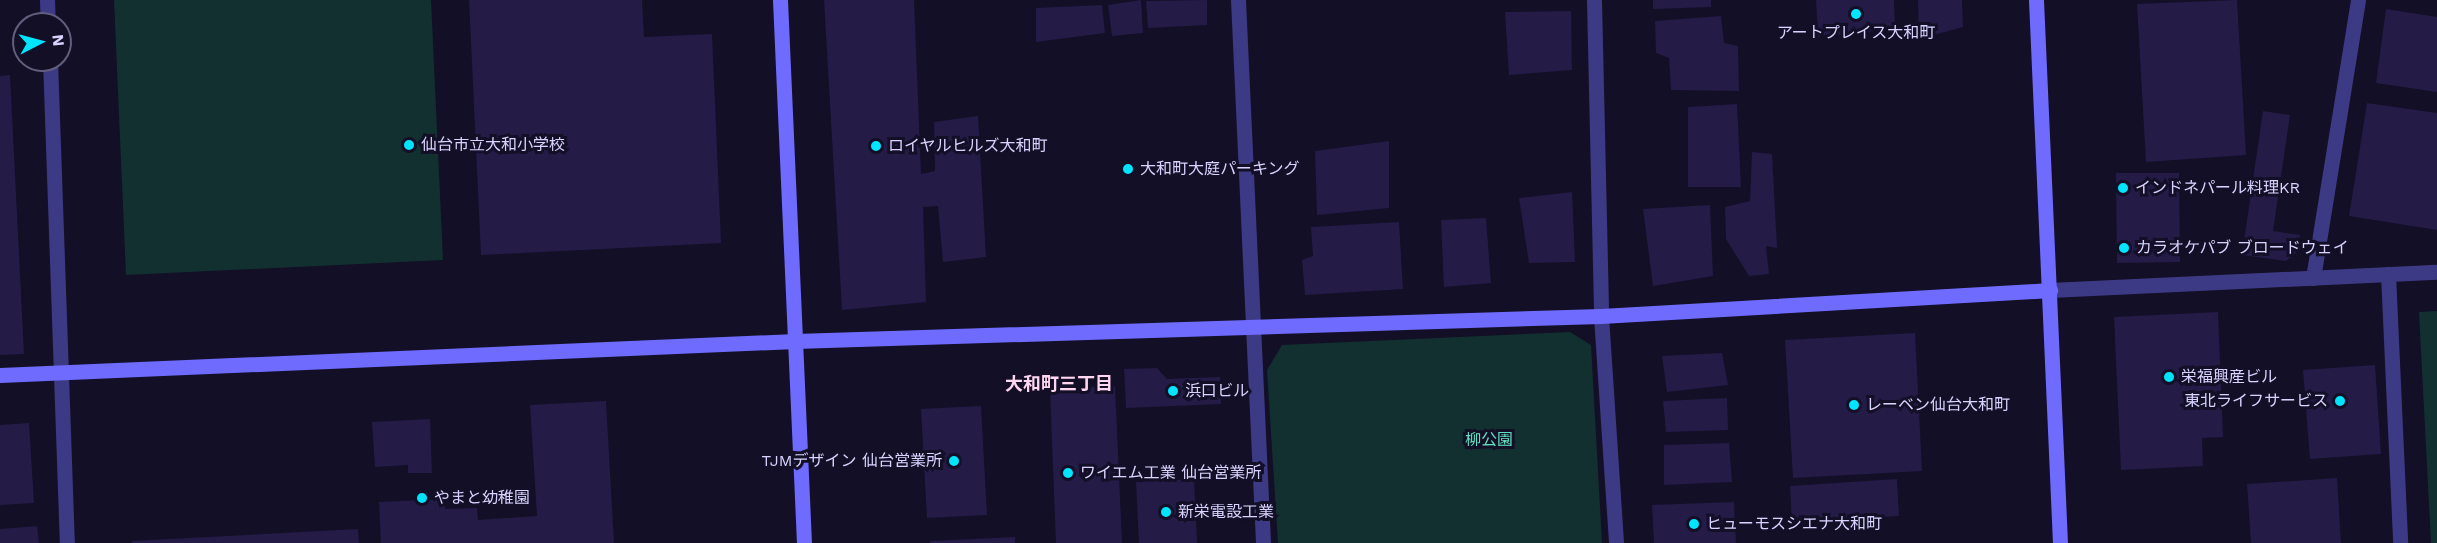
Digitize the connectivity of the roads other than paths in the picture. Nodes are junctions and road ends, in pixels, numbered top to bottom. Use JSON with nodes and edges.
{"nodes":[{"id":1,"x":780,"y":0,"type":"edge"},
{"id":2,"x":1238,"y":0,"type":"edge"},
{"id":3,"x":1594,"y":0,"type":"edge"},
{"id":4,"x":2036,"y":0,"type":"edge"},
{"id":5,"x":2358,"y":0,"type":"edge"},
{"id":6,"x":51,"y":72,"type":"edge"},
{"id":7,"x":2437,"y":272,"type":"edge"},
{"id":8,"x":2388,"y":274,"type":"junction"},
{"id":9,"x":2313,"y":278,"type":"junction"},
{"id":10,"x":2050,"y":291,"type":"junction"},
{"id":11,"x":1601,"y":316,"type":"junction"},
{"id":12,"x":1252,"y":328,"type":"junction"},
{"id":13,"x":795,"y":341,"type":"junction"},
{"id":14,"x":64,"y":372,"type":"junction"},
{"id":15,"x":0,"y":375,"type":"edge"},
{"id":16,"x":67,"y":543,"type":"edge"},
{"id":17,"x":804,"y":543,"type":"edge"},
{"id":18,"x":1263,"y":543,"type":"edge"},
{"id":19,"x":1616,"y":543,"type":"edge"},
{"id":20,"x":2060,"y":543,"type":"edge"},
{"id":21,"x":2400,"y":543,"type":"edge"}],
"edges":[{"from":1,"to":13,"type":"street"},
{"from":2,"to":12,"type":"street"},
{"from":3,"to":11,"type":"street"},
{"from":4,"to":10,"type":"street"},
{"from":5,"to":9,"type":"street"},
{"from":6,"to":14,"type":"street"},
{"from":7,"to":8,"type":"street"},
{"from":8,"to":9,"type":"street"},
{"from":8,"to":21,"type":"street"},
{"from":9,"to":10,"type":"street"},
{"from":10,"to":11,"type":"street"},
{"from":10,"to":20,"type":"street"},
{"from":11,"to":12,"type":"street"},
{"from":11,"to":19,"type":"street"},
{"from":12,"to":13,"type":"street"},
{"from":12,"to":18,"type":"street"},
{"from":13,"to":14,"type":"street"},
{"from":13,"to":17,"type":"street"},
{"from":14,"to":15,"type":"street"},
{"from":14,"to":16,"type":"street"}]}
